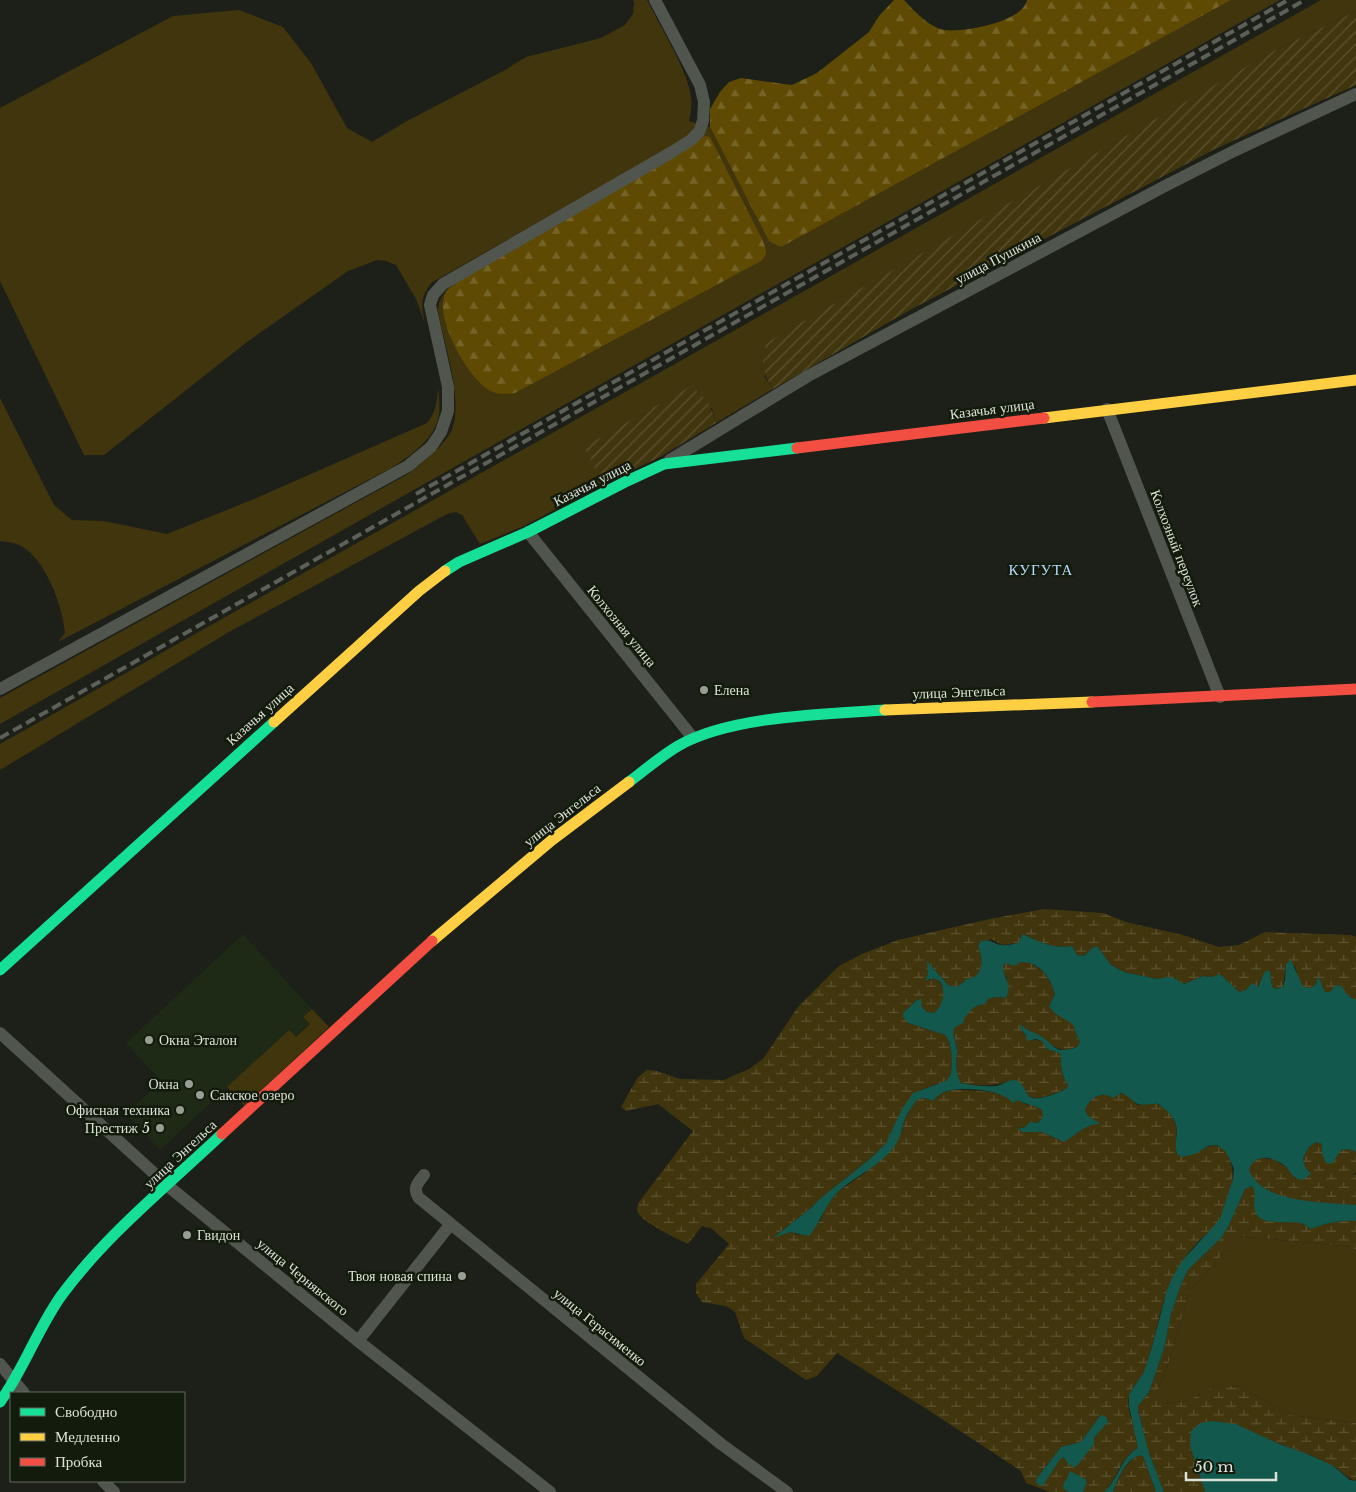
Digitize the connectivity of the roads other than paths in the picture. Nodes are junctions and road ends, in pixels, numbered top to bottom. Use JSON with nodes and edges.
{"nodes":[{"id":1,"x":655,"y":0,"type":"edge"},
{"id":2,"x":1356,"y":94,"type":"edge"},
{"id":3,"x":1356,"y":380,"type":"edge"},
{"id":4,"x":1108,"y":409,"type":"junction"},
{"id":5,"x":664,"y":464,"type":"junction"},
{"id":6,"x":528,"y":532,"type":"junction"},
{"id":7,"x":1356,"y":688,"type":"edge"},
{"id":8,"x":0,"y":689,"type":"edge"},
{"id":9,"x":1220,"y":697,"type":"junction"},
{"id":10,"x":693,"y":738,"type":"junction"},
{"id":11,"x":0,"y":970,"type":"edge"},
{"id":12,"x":0,"y":1034,"type":"edge"},
{"id":13,"x":424,"y":1175,"type":"dead end"},
{"id":14,"x":168,"y":1186,"type":"junction"},
{"id":15,"x":450,"y":1225,"type":"junction"},
{"id":16,"x":358,"y":1341,"type":"junction"},
{"id":17,"x":0,"y":1364,"type":"edge"},
{"id":18,"x":13,"y":1381,"type":"junction"},
{"id":19,"x":23,"y":1392,"type":"edge"},
{"id":20,"x":0,"y":1402,"type":"edge"},
{"id":21,"x":104,"y":1482,"type":"edge"},
{"id":22,"x":114,"y":1492,"type":"edge"},
{"id":23,"x":550,"y":1492,"type":"edge"},
{"id":24,"x":787,"y":1492,"type":"edge"}],
"edges":[{"from":1,"to":8,"type":"street"},
{"from":2,"to":5,"type":"street","name":"улица Пушкина"},
{"from":3,"to":4,"type":"street","name":"Казачья улица"},
{"from":4,"to":5,"type":"street","name":"Казачья улица"},
{"from":4,"to":9,"type":"street","name":"Колхозный переулок"},
{"from":5,"to":6,"type":"street","name":"Казачья улица"},
{"from":6,"to":10,"type":"street","name":"Колхозная улица"},
{"from":6,"to":11,"type":"street","name":"Казачья улица"},
{"from":7,"to":9,"type":"street","name":"улица Энгельса"},
{"from":9,"to":10,"type":"street","name":"улица Энгельса"},
{"from":10,"to":14,"type":"street","name":"улица Энгельса"},
{"from":12,"to":14,"type":"street","name":"улица Чернявского"},
{"from":13,"to":15,"type":"street","name":"улица Герасименко"},
{"from":14,"to":16,"type":"street","name":"улица Чернявского"},
{"from":14,"to":18,"type":"street","name":"улица Энгельса"},
{"from":15,"to":16,"type":"street"},
{"from":15,"to":24,"type":"street","name":"улица Герасименко"},
{"from":16,"to":23,"type":"street","name":"улица Чернявского"},
{"from":17,"to":18,"type":"street"},
{"from":18,"to":19,"type":"street"},
{"from":18,"to":20,"type":"street","name":"улица Энгельса"},
{"from":21,"to":22,"type":"street"}]}
